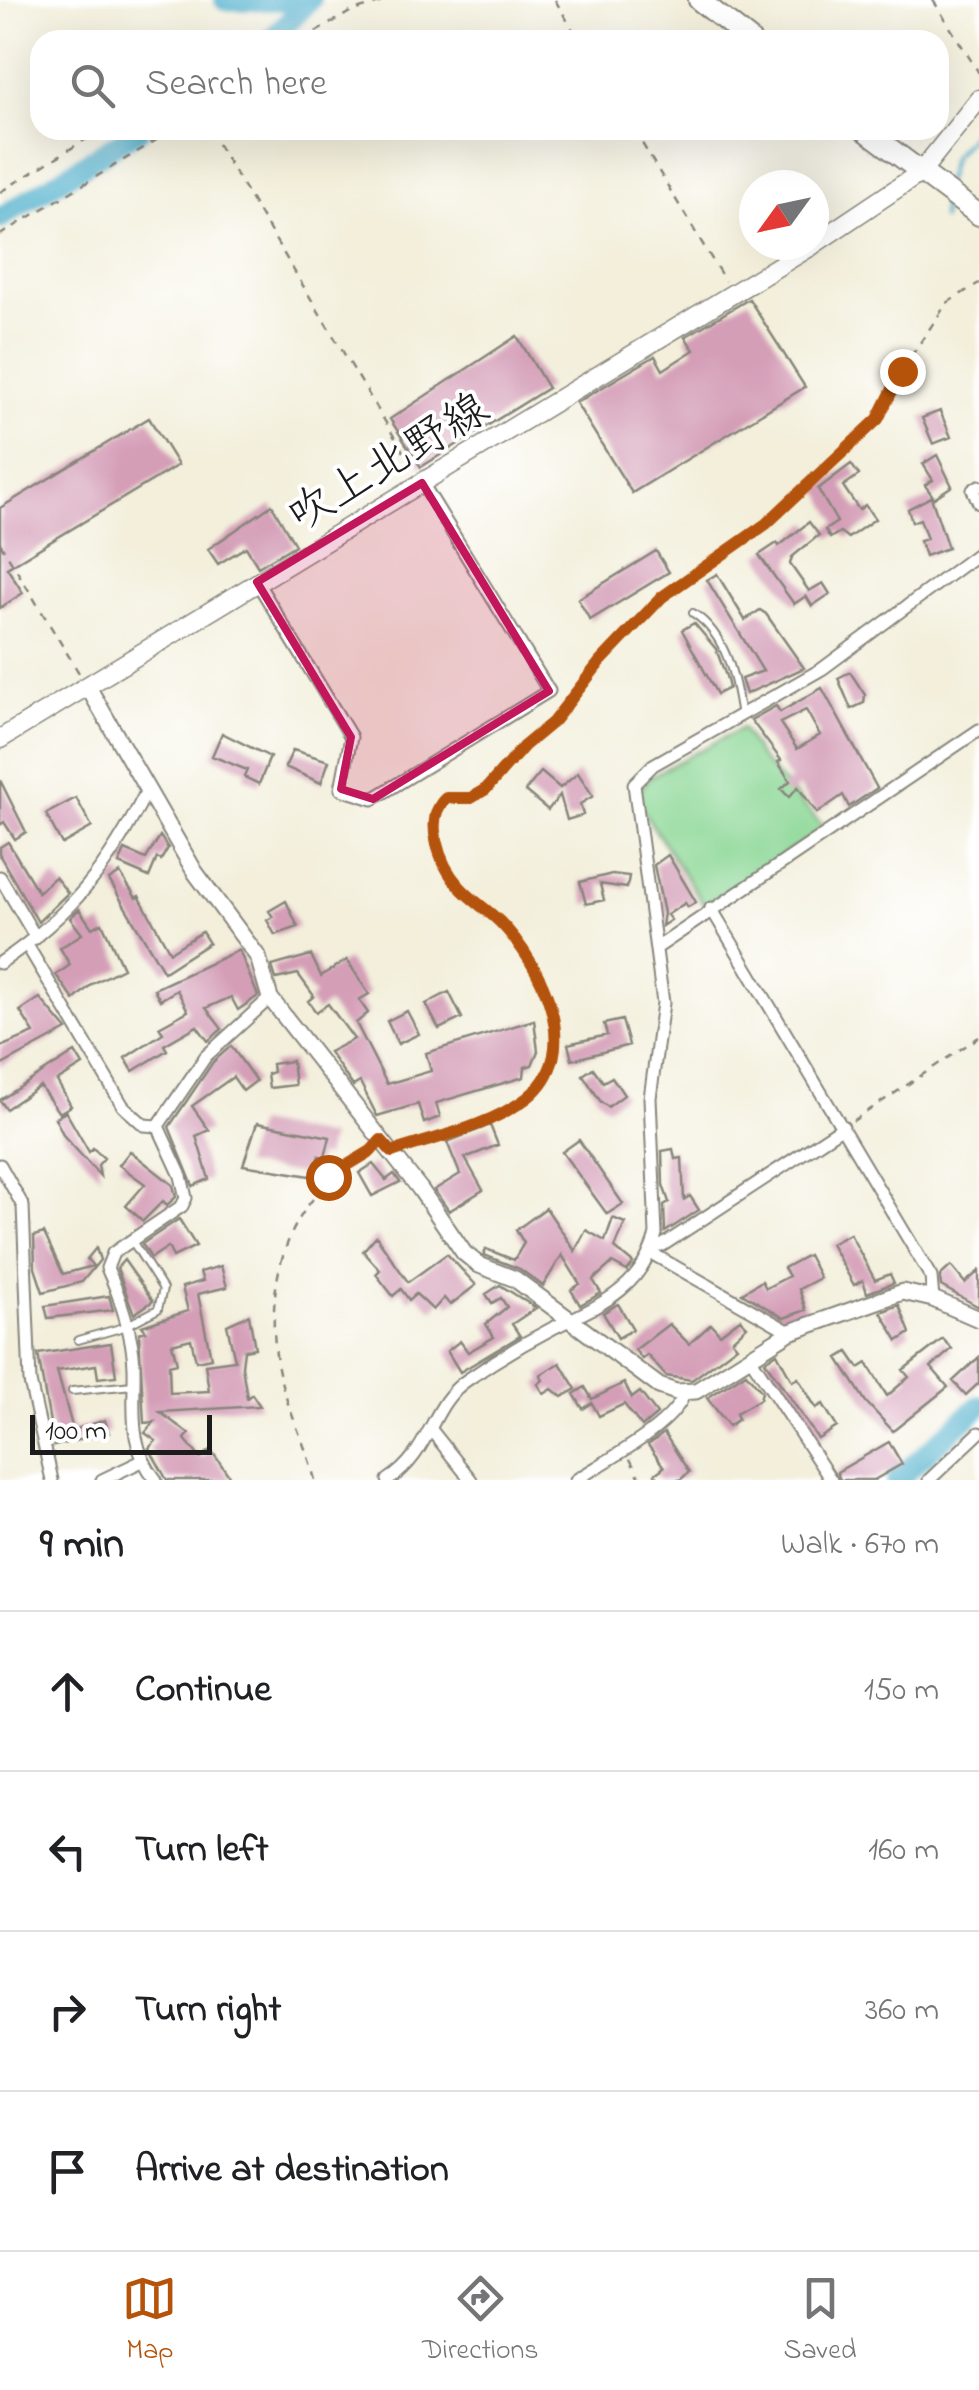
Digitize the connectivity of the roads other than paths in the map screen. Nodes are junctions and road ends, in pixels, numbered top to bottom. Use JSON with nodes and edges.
{"nodes":[{"id":1,"x":698,"y":0,"type":"edge"},
{"id":2,"x":737,"y":30,"type":"edge"},
{"id":3,"x":977,"y":103,"type":"edge"},
{"id":4,"x":878,"y":140,"type":"edge"},
{"id":5,"x":928,"y":179,"type":"junction"},
{"id":6,"x":972,"y":210,"type":"edge"},
{"id":7,"x":829,"y":236,"type":"edge"},
{"id":8,"x":790,"y":260,"type":"edge"},
{"id":9,"x":422,"y":482,"type":"junction"},
{"id":10,"x":979,"y":486,"type":"edge"},
{"id":11,"x":979,"y":503,"type":"edge"},
{"id":12,"x":979,"y":553,"type":"edge"},
{"id":13,"x":258,"y":582,"type":"junction"},
{"id":14,"x":692,"y":613,"type":"dead end"},
{"id":15,"x":88,"y":687,"type":"junction"},
{"id":16,"x":741,"y":719,"type":"junction"},
{"id":17,"x":979,"y":730,"type":"edge"},
{"id":18,"x":0,"y":739,"type":"edge"},
{"id":19,"x":147,"y":790,"type":"junction"},
{"id":20,"x":0,"y":877,"type":"edge"},
{"id":21,"x":711,"y":908,"type":"junction"},
{"id":22,"x":31,"y":942,"type":"junction"},
{"id":23,"x":658,"y":947,"type":"junction"},
{"id":24,"x":0,"y":963,"type":"edge"},
{"id":25,"x":270,"y":998,"type":"junction"},
{"id":26,"x":158,"y":1126,"type":"junction"},
{"id":27,"x":843,"y":1127,"type":"junction"},
{"id":28,"x":0,"y":1166,"type":"edge"},
{"id":29,"x":132,"y":1240,"type":"junction"},
{"id":30,"x":652,"y":1250,"type":"junction"},
{"id":31,"x":934,"y":1299,"type":"junction"},
{"id":32,"x":979,"y":1319,"type":"edge"},
{"id":33,"x":570,"y":1320,"type":"junction"},
{"id":34,"x":124,"y":1327,"type":"junction"},
{"id":35,"x":790,"y":1332,"type":"junction"},
{"id":36,"x":78,"y":1340,"type":"dead end"},
{"id":37,"x":750,"y":1357,"type":"junction"},
{"id":38,"x":133,"y":1385,"type":"junction"},
{"id":39,"x":72,"y":1391,"type":"dead end"},
{"id":40,"x":685,"y":1392,"type":"junction"},
{"id":41,"x":432,"y":1431,"type":"junction"},
{"id":42,"x":977,"y":1442,"type":"edge"},
{"id":43,"x":142,"y":1461,"type":"junction"},
{"id":44,"x":52,"y":1480,"type":"edge"},
{"id":45,"x":102,"y":1480,"type":"edge"},
{"id":46,"x":156,"y":1480,"type":"edge"},
{"id":47,"x":388,"y":1480,"type":"edge"},
{"id":48,"x":471,"y":1480,"type":"edge"},
{"id":49,"x":576,"y":1480,"type":"edge"},
{"id":50,"x":831,"y":1480,"type":"edge"},
{"id":51,"x":928,"y":1480,"type":"edge"}],
"edges":[{"from":1,"to":2,"type":"highway"},
{"from":3,"to":5,"type":"main road","name":"吹上北野線"},
{"from":4,"to":5,"type":"highway"},
{"from":5,"to":6,"type":"highway"},
{"from":5,"to":7,"type":"main road","name":"吹上北野線"},
{"from":8,"to":9,"type":"main road","name":"吹上北野線"},
{"from":9,"to":13,"type":"main road","name":"吹上北野線"},
{"from":9,"to":13,"type":"street"},
{"from":10,"to":11,"type":"street"},
{"from":12,"to":16,"type":"street"},
{"from":13,"to":15,"type":"main road","name":"吹上北野線"},
{"from":14,"to":16,"type":"lane"},
{"from":15,"to":18,"type":"main road","name":"吹上北野線"},
{"from":15,"to":19,"type":"street"},
{"from":16,"to":23,"type":"street"},
{"from":17,"to":21,"type":"street"},
{"from":19,"to":22,"type":"street"},
{"from":19,"to":25,"type":"street"},
{"from":20,"to":22,"type":"street"},
{"from":21,"to":23,"type":"street"},
{"from":21,"to":27,"type":"street"},
{"from":22,"to":24,"type":"street"},
{"from":22,"to":26,"type":"street"},
{"from":23,"to":30,"type":"street"},
{"from":25,"to":26,"type":"street"},
{"from":25,"to":33,"type":"street"},
{"from":26,"to":29,"type":"street"},
{"from":27,"to":30,"type":"street"},
{"from":27,"to":31,"type":"street"},
{"from":28,"to":44,"type":"street"},
{"from":29,"to":34,"type":"street"},
{"from":29,"to":34,"type":"lane"},
{"from":30,"to":33,"type":"street"},
{"from":30,"to":35,"type":"street"},
{"from":31,"to":32,"type":"street"},
{"from":31,"to":35,"type":"street"},
{"from":33,"to":40,"type":"street"},
{"from":33,"to":41,"type":"street"},
{"from":34,"to":36,"type":"lane"},
{"from":34,"to":38,"type":"street"},
{"from":35,"to":37,"type":"street"},
{"from":37,"to":40,"type":"street"},
{"from":37,"to":50,"type":"street"},
{"from":38,"to":39,"type":"lane"},
{"from":38,"to":43,"type":"street"},
{"from":40,"to":49,"type":"street"},
{"from":41,"to":47,"type":"street"},
{"from":41,"to":48,"type":"street"},
{"from":42,"to":51,"type":"street"},
{"from":43,"to":45,"type":"street"},
{"from":43,"to":46,"type":"street"}]}
